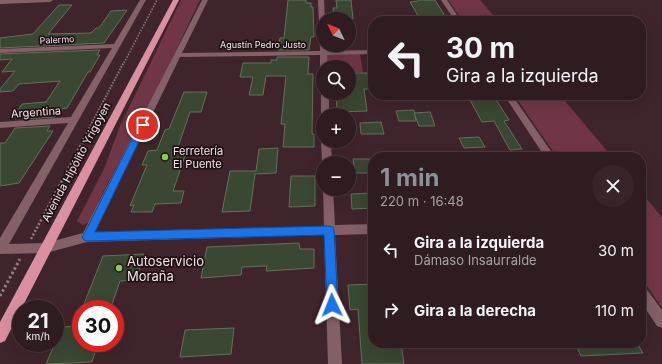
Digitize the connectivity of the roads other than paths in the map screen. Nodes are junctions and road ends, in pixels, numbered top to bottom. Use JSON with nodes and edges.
{"nodes":[{"id":1,"x":50,"y":0,"type":"edge"},
{"id":2,"x":143,"y":0,"type":"edge"},
{"id":3,"x":176,"y":0,"type":"edge"},
{"id":4,"x":205,"y":0,"type":"edge"},
{"id":5,"x":321,"y":0,"type":"edge"},
{"id":6,"x":444,"y":0,"type":"edge"},
{"id":7,"x":0,"y":2,"type":"edge"},
{"id":8,"x":322,"y":12,"type":"edge"},
{"id":9,"x":455,"y":16,"type":"edge"},
{"id":10,"x":116,"y":46,"type":"junction"},
{"id":11,"x":0,"y":51,"type":"edge"},
{"id":12,"x":368,"y":52,"type":"edge"},
{"id":13,"x":323,"y":54,"type":"junction"},
{"id":14,"x":178,"y":55,"type":"junction"},
{"id":15,"x":323,"y":60,"type":"edge"},
{"id":16,"x":511,"y":100,"type":"edge"},
{"id":17,"x":74,"y":120,"type":"junction"},
{"id":18,"x":0,"y":125,"type":"edge"},
{"id":19,"x":547,"y":152,"type":"edge"},
{"id":20,"x":328,"y":196,"type":"edge"},
{"id":21,"x":368,"y":229,"type":"edge"},
{"id":22,"x":329,"y":230,"type":"junction"},
{"id":23,"x":88,"y":237,"type":"junction"},
{"id":24,"x":46,"y":248,"type":"junction"},
{"id":25,"x":0,"y":249,"type":"edge"},
{"id":26,"x":646,"y":298,"type":"edge"},
{"id":27,"x":662,"y":321,"type":"edge"},
{"id":28,"x":0,"y":336,"type":"edge"},
{"id":29,"x":335,"y":364,"type":"edge"}],
"edges":[{"from":1,"to":7,"type":"street"},
{"from":2,"to":10,"type":"street","name":"Avenida Hipólito Yrigoyen"},
{"from":3,"to":24,"type":"main road","name":"Avenida Hipólito Yrigoyen"},
{"from":4,"to":14,"type":"street"},
{"from":5,"to":8,"type":"street"},
{"from":6,"to":9,"type":"street"},
{"from":10,"to":11,"type":"street","name":"Palermo"},
{"from":10,"to":17,"type":"street","name":"Avenida Hipólito Yrigoyen"},
{"from":12,"to":13,"type":"street","name":"Agustín Pedro Justo"},
{"from":13,"to":14,"type":"street","name":"Agustín Pedro Justo"},
{"from":13,"to":15,"type":"street"},
{"from":14,"to":23,"type":"street"},
{"from":16,"to":19,"type":"street"},
{"from":17,"to":18,"type":"street","name":"Argentina"},
{"from":17,"to":25,"type":"street","name":"Avenida Hipólito Yrigoyen"},
{"from":20,"to":22,"type":"street"},
{"from":21,"to":22,"type":"street"},
{"from":22,"to":23,"type":"street"},
{"from":22,"to":29,"type":"street"},
{"from":23,"to":24,"type":"street"},
{"from":24,"to":25,"type":"street"},
{"from":24,"to":28,"type":"main road","name":"Avenida Hipólito Yrigoyen"},
{"from":26,"to":27,"type":"street"}]}
